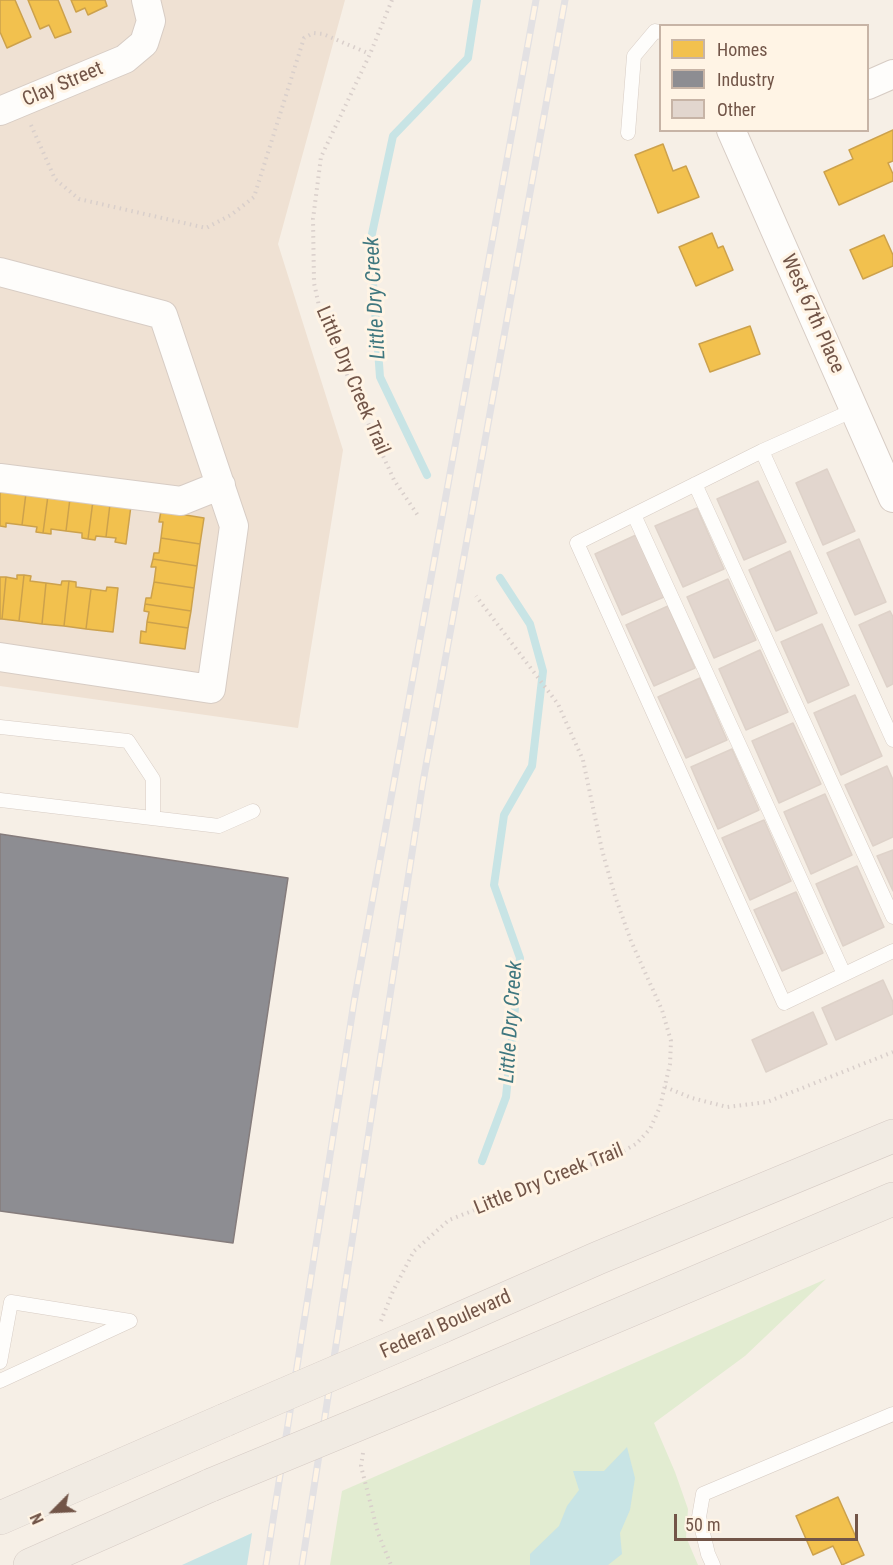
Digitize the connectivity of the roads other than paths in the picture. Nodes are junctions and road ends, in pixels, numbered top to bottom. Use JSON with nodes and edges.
{"nodes":[{"id":1,"x":146,"y":0,"type":"edge"},
{"id":2,"x":659,"y":32,"type":"edge"},
{"id":3,"x":893,"y":74,"type":"edge"},
{"id":4,"x":869,"y":84,"type":"edge"},
{"id":5,"x":11,"y":107,"type":"edge"},
{"id":6,"x":628,"y":133,"type":"dead end"},
{"id":7,"x":741,"y":133,"type":"edge"},
{"id":8,"x":0,"y":272,"type":"edge"},
{"id":9,"x":854,"y":410,"type":"junction"},
{"id":10,"x":762,"y":451,"type":"junction"},
{"id":11,"x":0,"y":478,"type":"edge"},
{"id":12,"x":695,"y":484,"type":"junction"},
{"id":13,"x":221,"y":485,"type":"junction"},
{"id":14,"x":893,"y":498,"type":"edge"},
{"id":15,"x":634,"y":515,"type":"junction"},
{"id":16,"x":0,"y":657,"type":"edge"},
{"id":17,"x":0,"y":727,"type":"edge"},
{"id":18,"x":893,"y":740,"type":"edge"},
{"id":19,"x":0,"y":800,"type":"edge"},
{"id":20,"x":253,"y":811,"type":"dead end"},
{"id":21,"x":153,"y":818,"type":"junction"},
{"id":22,"x":893,"y":917,"type":"edge"},
{"id":23,"x":893,"y":951,"type":"edge"},
{"id":24,"x":844,"y":974,"type":"junction"},
{"id":25,"x":893,"y":1136,"type":"edge"},
{"id":26,"x":893,"y":1199,"type":"edge"},
{"id":27,"x":0,"y":1362,"type":"edge"},
{"id":28,"x":0,"y":1381,"type":"edge"},
{"id":29,"x":893,"y":1414,"type":"edge"},
{"id":30,"x":0,"y":1518,"type":"edge"},
{"id":31,"x":30,"y":1565,"type":"edge"},
{"id":32,"x":713,"y":1565,"type":"edge"}],
"edges":[{"from":1,"to":5,"type":"street","name":"Clay Street"},
{"from":2,"to":6,"type":"lane"},
{"from":3,"to":4,"type":"street"},
{"from":7,"to":9,"type":"street","name":"West 67th Place"},
{"from":8,"to":13,"type":"street"},
{"from":9,"to":10,"type":"lane"},
{"from":9,"to":14,"type":"street","name":"West 67th Place"},
{"from":10,"to":12,"type":"lane"},
{"from":10,"to":18,"type":"lane"},
{"from":11,"to":13,"type":"street"},
{"from":12,"to":15,"type":"lane"},
{"from":12,"to":22,"type":"lane"},
{"from":13,"to":16,"type":"street"},
{"from":15,"to":24,"type":"lane"},
{"from":15,"to":24,"type":"lane"},
{"from":17,"to":21,"type":"lane"},
{"from":19,"to":21,"type":"lane"},
{"from":20,"to":21,"type":"lane"},
{"from":23,"to":24,"type":"lane"},
{"from":25,"to":30,"type":"main road","name":"Federal Boulevard","bridge":true},
{"from":26,"to":31,"type":"main road","bridge":true},
{"from":27,"to":28,"type":"lane"},
{"from":29,"to":32,"type":"lane"}]}
